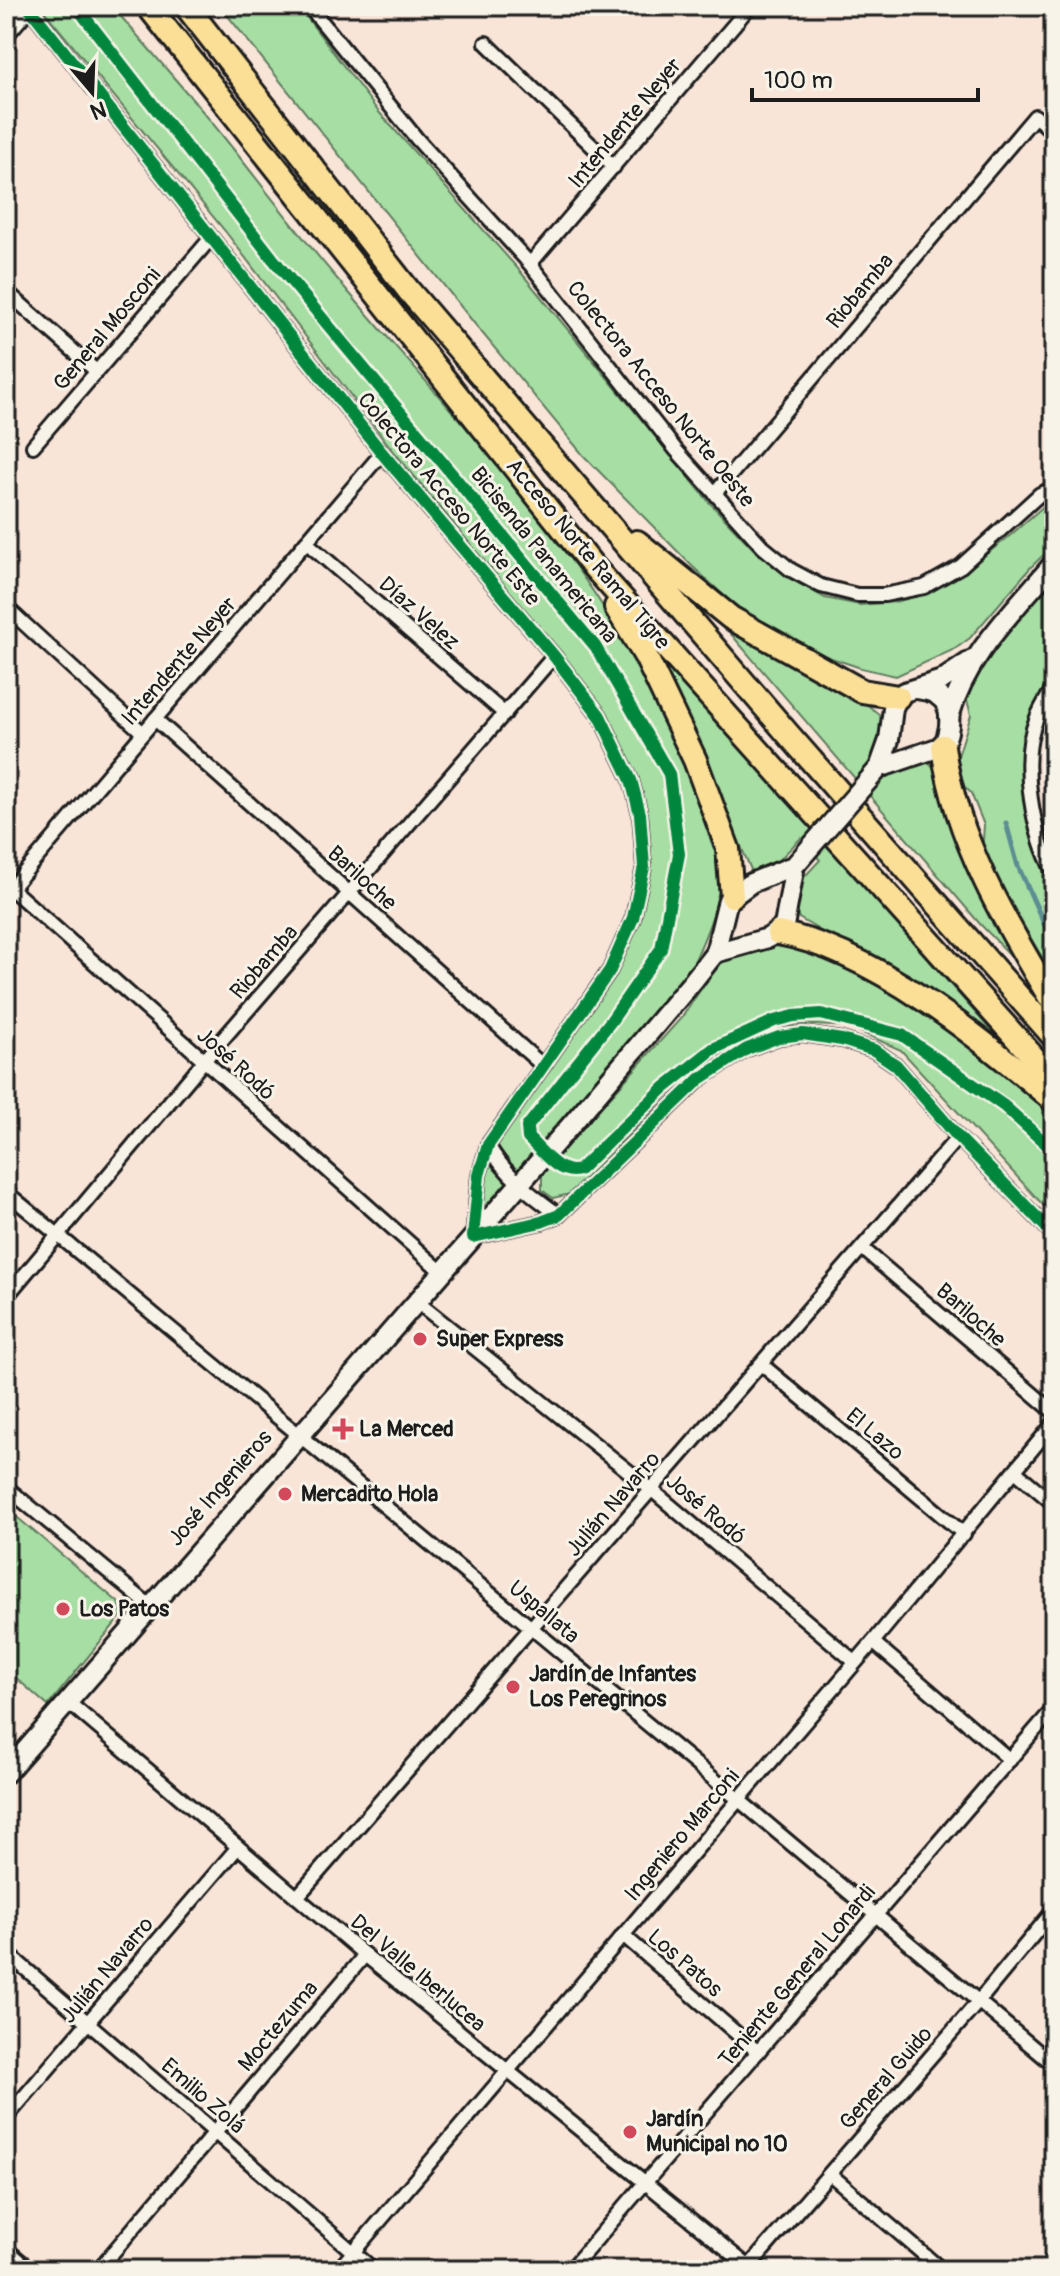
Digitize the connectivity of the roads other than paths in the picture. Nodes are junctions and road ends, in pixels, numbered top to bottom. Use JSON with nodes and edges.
{"nodes":[{"id":1,"x":133,"y":6,"type":"edge"},
{"id":2,"x":148,"y":6,"type":"edge"},
{"id":3,"x":186,"y":6,"type":"edge"},
{"id":4,"x":196,"y":6,"type":"edge"},
{"id":5,"x":309,"y":6,"type":"edge"},
{"id":6,"x":29,"y":7,"type":"edge"},
{"id":7,"x":743,"y":8,"type":"edge"},
{"id":8,"x":6,"y":36,"type":"edge"},
{"id":9,"x":175,"y":41,"type":"junction"},
{"id":10,"x":486,"y":43,"type":"dead end"},
{"id":11,"x":234,"y":68,"type":"junction"},
{"id":12,"x":1054,"y":133,"type":"edge"},
{"id":13,"x":614,"y":167,"type":"junction"},
{"id":14,"x":211,"y":238,"type":"junction"},
{"id":15,"x":530,"y":264,"type":"junction"},
{"id":16,"x":6,"y":291,"type":"edge"},
{"id":17,"x":96,"y":371,"type":"junction"},
{"id":18,"x":33,"y":446,"type":"dead end"},
{"id":19,"x":382,"y":453,"type":"junction"},
{"id":20,"x":1054,"y":488,"type":"edge"},
{"id":21,"x":580,"y":492,"type":"junction"},
{"id":22,"x":716,"y":492,"type":"junction"},
{"id":23,"x":306,"y":542,"type":"junction"},
{"id":24,"x":1054,"y":563,"type":"edge"},
{"id":25,"x":592,"y":565,"type":"junction"},
{"id":26,"x":6,"y":607,"type":"edge"},
{"id":27,"x":554,"y":656,"type":"junction"},
{"id":28,"x":974,"y":658,"type":"junction"},
{"id":29,"x":1054,"y":686,"type":"edge"},
{"id":30,"x":907,"y":693,"type":"junction"},
{"id":31,"x":505,"y":714,"type":"junction"},
{"id":32,"x":949,"y":717,"type":"junction"},
{"id":33,"x":155,"y":719,"type":"junction"},
{"id":34,"x":143,"y":733,"type":"junction"},
{"id":35,"x":943,"y":746,"type":"junction"},
{"id":36,"x":879,"y":768,"type":"junction"},
{"id":37,"x":795,"y":865,"type":"junction"},
{"id":38,"x":1054,"y":873,"type":"edge"},
{"id":39,"x":8,"y":889,"type":"edge"},
{"id":40,"x":350,"y":894,"type":"junction"},
{"id":41,"x":729,"y":904,"type":"junction"},
{"id":42,"x":767,"y":936,"type":"junction"},
{"id":43,"x":715,"y":953,"type":"junction"},
{"id":44,"x":1054,"y":1004,"type":"edge"},
{"id":45,"x":1054,"y":1037,"type":"edge"},
{"id":46,"x":203,"y":1062,"type":"junction"},
{"id":47,"x":543,"y":1066,"type":"junction"},
{"id":48,"x":1054,"y":1080,"type":"edge"},
{"id":49,"x":1054,"y":1101,"type":"edge"},
{"id":50,"x":958,"y":1137,"type":"junction"},
{"id":51,"x":488,"y":1145,"type":"junction"},
{"id":52,"x":519,"y":1183,"type":"junction"},
{"id":53,"x":6,"y":1192,"type":"edge"},
{"id":54,"x":559,"y":1215,"type":"junction"},
{"id":55,"x":1054,"y":1235,"type":"edge"},
{"id":56,"x":58,"y":1236,"type":"junction"},
{"id":57,"x":473,"y":1237,"type":"junction"},
{"id":58,"x":862,"y":1248,"type":"junction"},
{"id":59,"x":442,"y":1272,"type":"junction"},
{"id":60,"x":6,"y":1297,"type":"edge"},
{"id":61,"x":416,"y":1301,"type":"junction"},
{"id":62,"x":761,"y":1364,"type":"junction"},
{"id":63,"x":1054,"y":1412,"type":"edge"},
{"id":64,"x":1054,"y":1423,"type":"edge"},
{"id":65,"x":298,"y":1435,"type":"junction"},
{"id":66,"x":1015,"y":1471,"type":"junction"},
{"id":67,"x":6,"y":1487,"type":"edge"},
{"id":68,"x":652,"y":1490,"type":"junction"},
{"id":69,"x":1054,"y":1504,"type":"edge"},
{"id":70,"x":964,"y":1534,"type":"junction"},
{"id":71,"x":150,"y":1606,"type":"junction"},
{"id":72,"x":532,"y":1628,"type":"junction"},
{"id":73,"x":873,"y":1642,"type":"junction"},
{"id":74,"x":855,"y":1662,"type":"junction"},
{"id":75,"x":68,"y":1702,"type":"junction"},
{"id":76,"x":1054,"y":1708,"type":"edge"},
{"id":77,"x":1010,"y":1760,"type":"junction"},
{"id":78,"x":6,"y":1773,"type":"edge"},
{"id":79,"x":739,"y":1800,"type":"junction"},
{"id":80,"x":238,"y":1847,"type":"junction"},
{"id":81,"x":297,"y":1897,"type":"junction"},
{"id":82,"x":1054,"y":1910,"type":"edge"},
{"id":83,"x":875,"y":1915,"type":"junction"},
{"id":84,"x":623,"y":1935,"type":"junction"},
{"id":85,"x":6,"y":1952,"type":"edge"},
{"id":86,"x":365,"y":1955,"type":"junction"},
{"id":87,"x":978,"y":2002,"type":"junction"},
{"id":88,"x":89,"y":2022,"type":"junction"},
{"id":89,"x":758,"y":2052,"type":"junction"},
{"id":90,"x":1054,"y":2065,"type":"edge"},
{"id":91,"x":506,"y":2072,"type":"junction"},
{"id":92,"x":6,"y":2118,"type":"edge"},
{"id":93,"x":215,"y":2132,"type":"junction"},
{"id":94,"x":830,"y":2174,"type":"junction"},
{"id":95,"x":645,"y":2185,"type":"junction"},
{"id":96,"x":6,"y":2249,"type":"edge"},
{"id":97,"x":352,"y":2252,"type":"junction"},
{"id":98,"x":748,"y":2268,"type":"edge"},
{"id":99,"x":31,"y":2270,"type":"edge"},
{"id":100,"x":98,"y":2270,"type":"edge"},
{"id":101,"x":338,"y":2270,"type":"edge"},
{"id":102,"x":374,"y":2270,"type":"edge"},
{"id":103,"x":570,"y":2270,"type":"edge"},
{"id":104,"x":942,"y":2270,"type":"edge"}],
"edges":[{"from":1,"to":9,"type":"highway"},
{"from":2,"to":9,"type":"highway","name":"Acceso Norte Ramal Tigre"},
{"from":3,"to":11,"type":"highway","name":"Acceso Norte Ramal Tigre"},
{"from":4,"to":11,"type":"highway"},
{"from":5,"to":15,"type":"street","name":"Colectora Acceso Norte Oeste"},
{"from":6,"to":8,"type":"street"},
{"from":6,"to":14,"type":"street","name":"Colectora Acceso Norte Este"},
{"from":7,"to":13,"type":"street","name":"Intendente Neyer"},
{"from":9,"to":25,"type":"highway","name":"Acceso Norte Ramal Tigre"},
{"from":10,"to":13,"type":"street"},
{"from":11,"to":21,"type":"highway","name":"Acceso Norte Ramal Tigre"},
{"from":12,"to":22,"type":"street","name":"Riobamba"},
{"from":13,"to":15,"type":"street","name":"Intendente Neyer"},
{"from":14,"to":17,"type":"street","name":"General Mosconi"},
{"from":14,"to":19,"type":"street","name":"Colectora Acceso Norte Este"},
{"from":15,"to":22,"type":"street","name":"Colectora Acceso Norte Oeste"},
{"from":16,"to":17,"type":"street"},
{"from":17,"to":18,"type":"street","name":"General Mosconi"},
{"from":19,"to":23,"type":"street","name":"Intendente Neyer"},
{"from":19,"to":27,"type":"street","name":"Colectora Acceso Norte Este"},
{"from":20,"to":22,"type":"street","name":"Colectora Acceso Norte Oeste"},
{"from":21,"to":30,"type":"highway"},
{"from":21,"to":45,"type":"highway","name":"Acceso Norte Ramal Tigre"},
{"from":23,"to":31,"type":"street","name":"Díaz Velez"},
{"from":23,"to":33,"type":"street","name":"Intendente Neyer"},
{"from":24,"to":28,"type":"street"},
{"from":25,"to":41,"type":"highway"},
{"from":25,"to":48,"type":"highway","name":"Acceso Norte Ramal Tigre"},
{"from":26,"to":34,"type":"street"},
{"from":27,"to":31,"type":"street","name":"Riobamba"},
{"from":27,"to":47,"type":"street","name":"Colectora Acceso Norte Este"},
{"from":28,"to":30,"type":"street"},
{"from":28,"to":32,"type":"street"},
{"from":29,"to":38,"type":"street"},
{"from":30,"to":32,"type":"street"},
{"from":30,"to":36,"type":"street"},
{"from":31,"to":40,"type":"street","name":"Riobamba"},
{"from":32,"to":35,"type":"street"},
{"from":33,"to":34,"type":"street","name":"Intendente Neyer"},
{"from":33,"to":40,"type":"street","name":"Bariloche"},
{"from":34,"to":39,"type":"street","name":"Intendente Neyer"},
{"from":35,"to":36,"type":"street"},
{"from":35,"to":44,"type":"highway"},
{"from":36,"to":37,"type":"street","bridge":true},
{"from":37,"to":41,"type":"street"},
{"from":37,"to":42,"type":"street"},
{"from":39,"to":46,"type":"street","name":"José Rodó"},
{"from":40,"to":46,"type":"street","name":"Riobamba"},
{"from":40,"to":47,"type":"street","name":"Bariloche"},
{"from":41,"to":42,"type":"street"},
{"from":41,"to":43,"type":"street","name":"José Ingenieros"},
{"from":42,"to":43,"type":"street"},
{"from":42,"to":49,"type":"highway"},
{"from":43,"to":52,"type":"street","name":"José Ingenieros"},
{"from":46,"to":56,"type":"street","name":"Riobamba"},
{"from":46,"to":59,"type":"street","name":"José Rodó"},
{"from":47,"to":51,"type":"street"},
{"from":50,"to":54,"type":"street"},
{"from":50,"to":55,"type":"street"},
{"from":50,"to":58,"type":"street","name":"Julián Navarro"},
{"from":51,"to":52,"type":"street"},
{"from":51,"to":57,"type":"street"},
{"from":52,"to":54,"type":"street"},
{"from":52,"to":57,"type":"street","name":"José Ingenieros"},
{"from":53,"to":56,"type":"street","name":"Uspallata"},
{"from":54,"to":57,"type":"street"},
{"from":56,"to":60,"type":"street","name":"Riobamba"},
{"from":56,"to":65,"type":"street","name":"Uspallata"},
{"from":57,"to":59,"type":"street","name":"José Ingenieros"},
{"from":58,"to":62,"type":"street","name":"Julián Navarro"},
{"from":58,"to":63,"type":"street","name":"Bariloche"},
{"from":59,"to":61,"type":"street","name":"José Ingenieros"},
{"from":61,"to":65,"type":"street","name":"José Ingenieros"},
{"from":61,"to":68,"type":"street","name":"José Rodó"},
{"from":62,"to":68,"type":"street","name":"Julián Navarro"},
{"from":62,"to":70,"type":"street","name":"El Lazo"},
{"from":64,"to":66,"type":"street","name":"Ingeniero Marconi"},
{"from":65,"to":71,"type":"street","name":"José Ingenieros"},
{"from":65,"to":72,"type":"street","name":"Uspallata"},
{"from":66,"to":69,"type":"street"},
{"from":66,"to":70,"type":"street","name":"Ingeniero Marconi"},
{"from":67,"to":71,"type":"street"},
{"from":68,"to":72,"type":"street","name":"Julián Navarro"},
{"from":68,"to":74,"type":"street","name":"José Rodó"},
{"from":70,"to":73,"type":"street","name":"Ingeniero Marconi"},
{"from":71,"to":75,"type":"street","name":"José Ingenieros"},
{"from":72,"to":79,"type":"street","name":"Uspallata"},
{"from":72,"to":81,"type":"street","name":"Julián Navarro"},
{"from":73,"to":74,"type":"street","name":"Ingeniero Marconi"},
{"from":73,"to":77,"type":"street"},
{"from":74,"to":79,"type":"street","name":"Ingeniero Marconi"},
{"from":75,"to":78,"type":"street","name":"José Ingenieros"},
{"from":75,"to":80,"type":"street","name":"Del Valle Iberlucea"},
{"from":76,"to":77,"type":"street","name":"Teniente General Lonardi"},
{"from":77,"to":83,"type":"street","name":"Teniente General Lonardi"},
{"from":79,"to":83,"type":"street","name":"Uspallata"},
{"from":79,"to":84,"type":"street","name":"Ingeniero Marconi"},
{"from":80,"to":81,"type":"street","name":"Del Valle Iberlucea"},
{"from":80,"to":88,"type":"street","name":"Julián Navarro"},
{"from":81,"to":86,"type":"street","name":"Del Valle Iberlucea"},
{"from":82,"to":87,"type":"street","name":"General Guido"},
{"from":83,"to":87,"type":"street","name":"Uspallata"},
{"from":83,"to":89,"type":"street","name":"Teniente General Lonardi"},
{"from":84,"to":89,"type":"street","name":"Los Patos"},
{"from":84,"to":91,"type":"street","name":"Ingeniero Marconi"},
{"from":85,"to":88,"type":"street","name":"Emilio Zolá"},
{"from":86,"to":91,"type":"street","name":"Del Valle Iberlucea"},
{"from":86,"to":93,"type":"street","name":"Moctezuma"},
{"from":87,"to":90,"type":"street","name":"Uspallata"},
{"from":87,"to":94,"type":"street","name":"General Guido"},
{"from":88,"to":92,"type":"street","name":"Julián Navarro"},
{"from":88,"to":93,"type":"street","name":"Emilio Zolá"},
{"from":89,"to":95,"type":"street","name":"Teniente General Lonardi"},
{"from":91,"to":95,"type":"street","name":"Del Valle Iberlucea"},
{"from":91,"to":97,"type":"street","name":"Ingeniero Marconi"},
{"from":93,"to":97,"type":"street","name":"Emilio Zolá"},
{"from":93,"to":100,"type":"street","name":"Moctezuma"},
{"from":94,"to":98,"type":"street","name":"General Guido"},
{"from":94,"to":104,"type":"street"},
{"from":95,"to":98,"type":"street","name":"Del Valle Iberlucea"},
{"from":95,"to":103,"type":"street","name":"Teniente General Lonardi"},
{"from":96,"to":99,"type":"street"},
{"from":97,"to":101,"type":"street","name":"Ingeniero Marconi"},
{"from":97,"to":102,"type":"street","name":"Emilio Zolá"}]}
